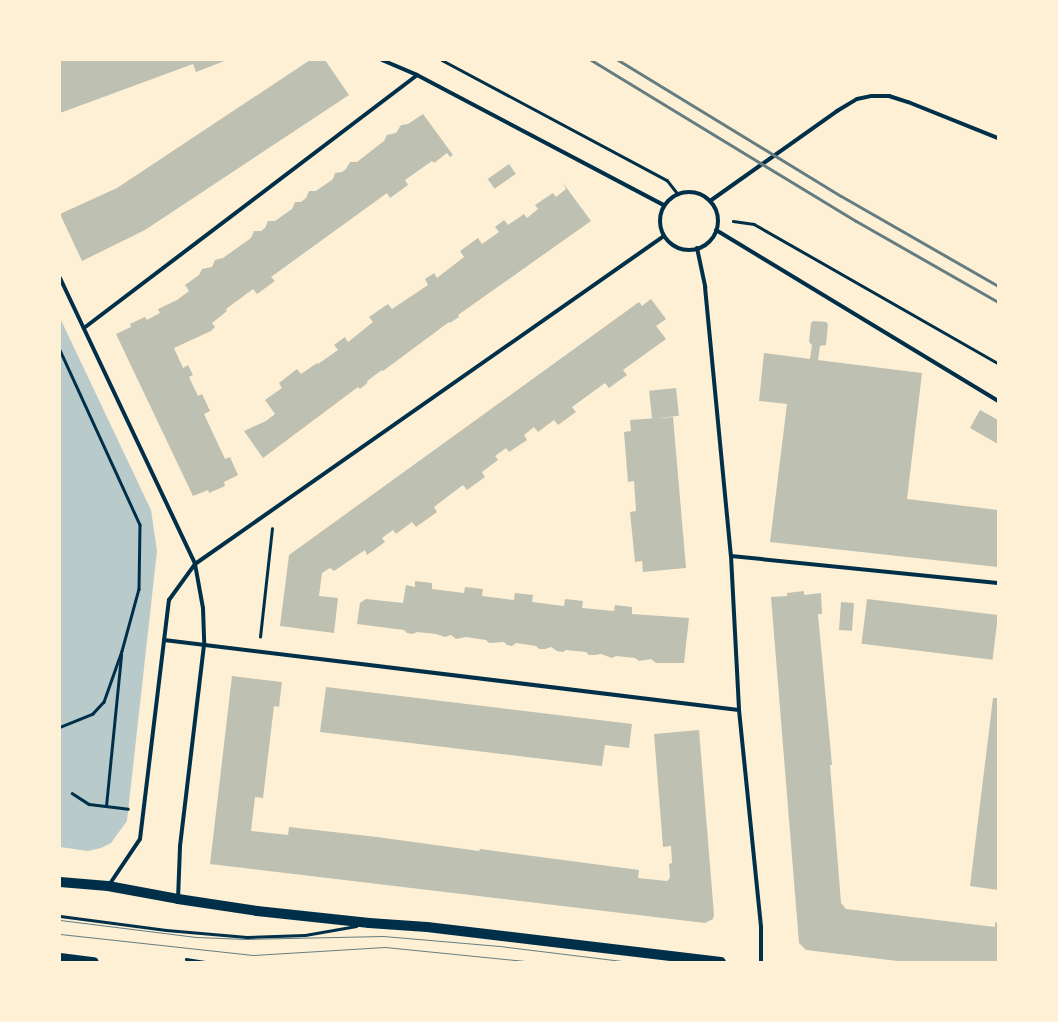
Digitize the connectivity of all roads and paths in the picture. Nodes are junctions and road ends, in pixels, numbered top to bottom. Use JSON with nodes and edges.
{"nodes":[{"id":1,"x":382,"y":60,"type":"edge"},
{"id":2,"x":442,"y":60,"type":"edge"},
{"id":3,"x":417,"y":75,"type":"junction"},
{"id":4,"x":998,"y":138,"type":"edge"},
{"id":5,"x":678,"y":194,"type":"junction"},
{"id":6,"x":710,"y":202,"type":"junction"},
{"id":7,"x":664,"y":205,"type":"junction"},
{"id":8,"x":718,"y":220,"type":"junction"},
{"id":9,"x":716,"y":230,"type":"junction"},
{"id":10,"x":664,"y":236,"type":"junction"},
{"id":11,"x":697,"y":248,"type":"junction"},
{"id":12,"x":60,"y":278,"type":"edge"},
{"id":13,"x":84,"y":328,"type":"junction"},
{"id":14,"x":60,"y":350,"type":"edge"},
{"id":15,"x":998,"y":363,"type":"edge"},
{"id":16,"x":998,"y":401,"type":"edge"},
{"id":17,"x":274,"y":509,"type":"junction"},
{"id":18,"x":731,"y":556,"type":"junction"},
{"id":19,"x":195,"y":564,"type":"junction"},
{"id":20,"x":998,"y":583,"type":"edge"},
{"id":21,"x":164,"y":640,"type":"junction"},
{"id":22,"x":204,"y":645,"type":"junction"},
{"id":23,"x":122,"y":650,"type":"junction"},
{"id":24,"x":258,"y":651,"type":"junction"},
{"id":25,"x":739,"y":710,"type":"junction"},
{"id":26,"x":60,"y":727,"type":"edge"},
{"id":27,"x":72,"y":793,"type":"dead end"},
{"id":28,"x":106,"y":806,"type":"junction"},
{"id":29,"x":145,"y":811,"type":"junction"},
{"id":30,"x":60,"y":882,"type":"edge"},
{"id":31,"x":108,"y":886,"type":"junction"},
{"id":32,"x":178,"y":899,"type":"junction"},
{"id":33,"x":60,"y":916,"type":"edge"},
{"id":34,"x":369,"y":923,"type":"junction"},
{"id":35,"x":60,"y":958,"type":"edge"},
{"id":36,"x":186,"y":959,"type":"dead end"},
{"id":37,"x":94,"y":962,"type":"edge"},
{"id":38,"x":204,"y":962,"type":"edge"},
{"id":39,"x":353,"y":962,"type":"edge"},
{"id":40,"x":370,"y":962,"type":"edge"},
{"id":41,"x":721,"y":962,"type":"edge"},
{"id":42,"x":761,"y":962,"type":"edge"}],
"edges":[{"from":1,"to":3,"type":"street"},
{"from":2,"to":5,"type":"path"},
{"from":3,"to":7,"type":"street"},
{"from":3,"to":13,"type":"street"},
{"from":4,"to":6,"type":"street"},
{"from":5,"to":6,"type":"street"},
{"from":5,"to":7,"type":"street"},
{"from":6,"to":8,"type":"street"},
{"from":7,"to":10,"type":"street"},
{"from":8,"to":9,"type":"street"},
{"from":8,"to":15,"type":"path"},
{"from":9,"to":11,"type":"street"},
{"from":9,"to":16,"type":"street"},
{"from":10,"to":11,"type":"street"},
{"from":10,"to":17,"type":"street"},
{"from":11,"to":18,"type":"street"},
{"from":12,"to":13,"type":"street"},
{"from":13,"to":19,"type":"street"},
{"from":14,"to":23,"type":"path"},
{"from":17,"to":19,"type":"street"},
{"from":17,"to":24,"type":"path"},
{"from":18,"to":20,"type":"street"},
{"from":18,"to":25,"type":"street"},
{"from":19,"to":21,"type":"street"},
{"from":19,"to":22,"type":"street"},
{"from":21,"to":22,"type":"street"},
{"from":21,"to":29,"type":"street"},
{"from":22,"to":24,"type":"street"},
{"from":22,"to":32,"type":"street"},
{"from":23,"to":26,"type":"path"},
{"from":23,"to":28,"type":"path"},
{"from":24,"to":25,"type":"street"},
{"from":25,"to":42,"type":"street"},
{"from":27,"to":28,"type":"path"},
{"from":28,"to":29,"type":"path"},
{"from":29,"to":31,"type":"street"},
{"from":30,"to":31,"type":"main road"},
{"from":31,"to":32,"type":"main road"},
{"from":32,"to":34,"type":"main road"},
{"from":33,"to":34,"type":"lane"},
{"from":34,"to":41,"type":"main road"},
{"from":35,"to":37,"type":"main road"},
{"from":36,"to":38,"type":"path"},
{"from":39,"to":40,"type":"path"}]}
